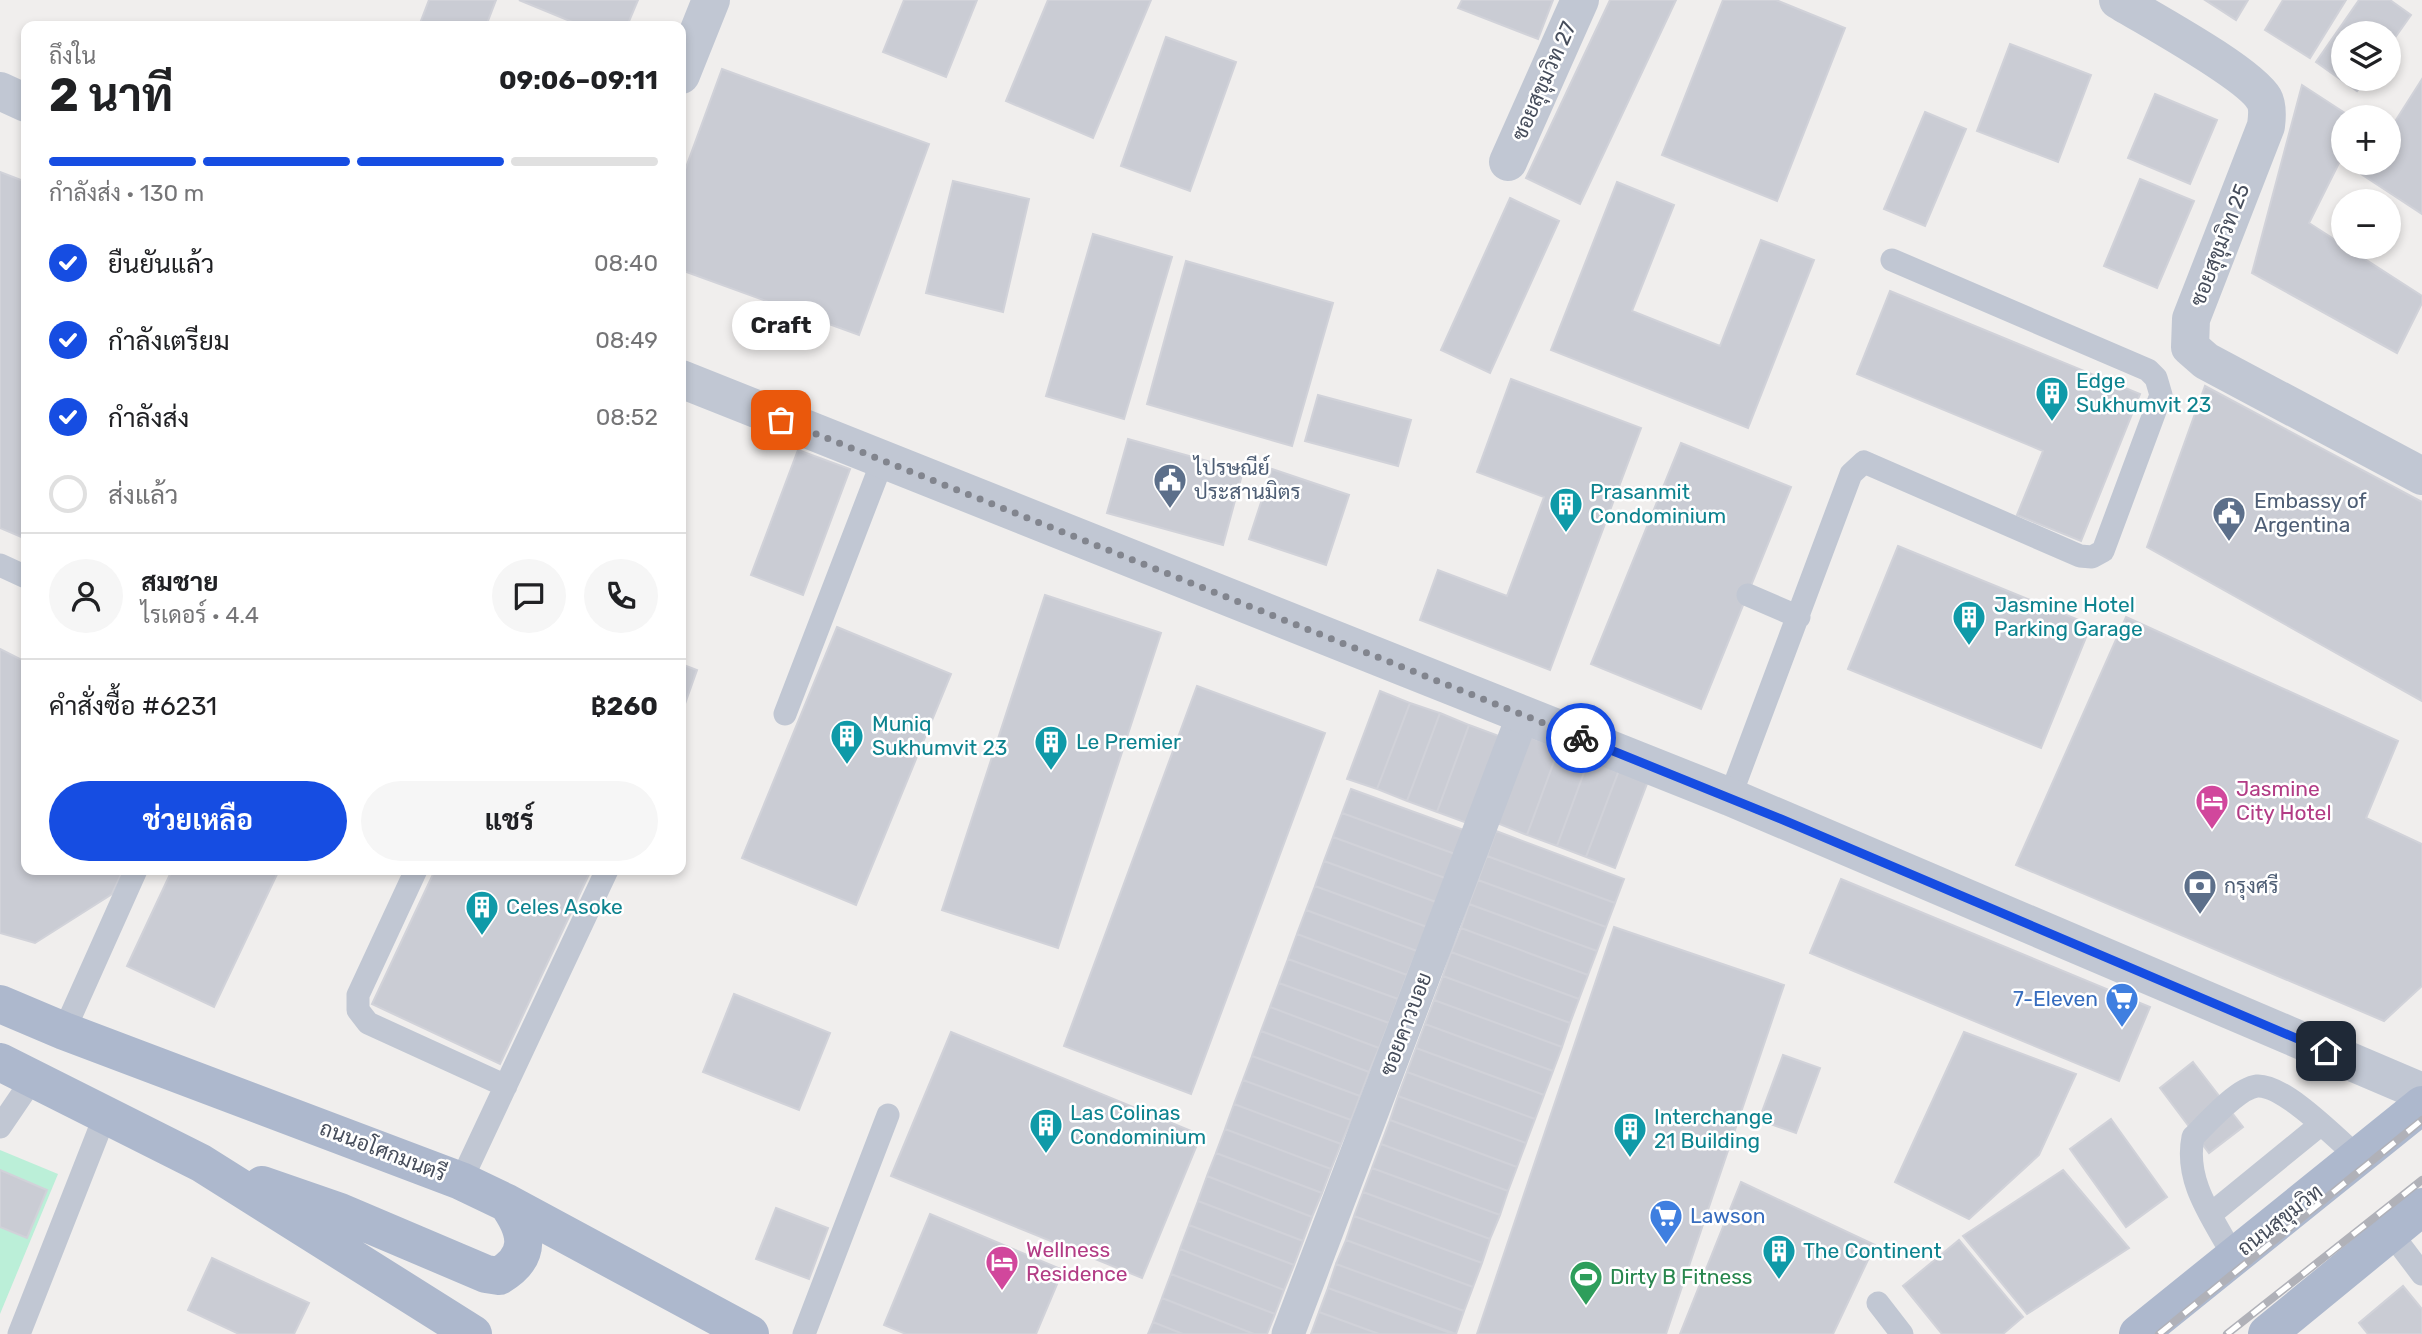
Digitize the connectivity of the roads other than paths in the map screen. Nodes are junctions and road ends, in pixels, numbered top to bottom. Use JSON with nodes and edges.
{"nodes":[{"id":1,"x":711,"y":0,"type":"edge"},
{"id":2,"x":1580,"y":0,"type":"edge"},
{"id":3,"x":2118,"y":0,"type":"edge"},
{"id":4,"x":686,"y":62,"type":"edge"},
{"id":5,"x":0,"y":91,"type":"edge"},
{"id":6,"x":21,"y":101,"type":"edge"},
{"id":7,"x":1508,"y":162,"type":"dead end"},
{"id":8,"x":1892,"y":260,"type":"dead end"},
{"id":9,"x":686,"y":381,"type":"edge"},
{"id":10,"x":882,"y":462,"type":"junction"},
{"id":11,"x":2422,"y":476,"type":"edge"},
{"id":12,"x":0,"y":565,"type":"edge"},
{"id":13,"x":21,"y":575,"type":"edge"},
{"id":14,"x":1748,"y":596,"type":"dead end"},
{"id":15,"x":1799,"y":617,"type":"junction"},
{"id":16,"x":785,"y":714,"type":"dead end"},
{"id":17,"x":1523,"y":715,"type":"junction"},
{"id":18,"x":1730,"y":797,"type":"junction"},
{"id":19,"x":134,"y":875,"type":"edge"},
{"id":20,"x":414,"y":875,"type":"edge"},
{"id":21,"x":605,"y":875,"type":"edge"},
{"id":22,"x":0,"y":1004,"type":"edge"},
{"id":23,"x":64,"y":1031,"type":"junction"},
{"id":24,"x":17,"y":1070,"type":"edge"},
{"id":25,"x":506,"y":1086,"type":"junction"},
{"id":26,"x":2422,"y":1092,"type":"edge"},
{"id":27,"x":2422,"y":1105,"type":"edge"},
{"id":28,"x":106,"y":1113,"type":"junction"},
{"id":29,"x":888,"y":1115,"type":"dead end"},
{"id":30,"x":2320,"y":1125,"type":"junction"},
{"id":31,"x":0,"y":1127,"type":"edge"},
{"id":32,"x":2359,"y":1158,"type":"junction"},
{"id":33,"x":201,"y":1163,"type":"junction"},
{"id":34,"x":461,"y":1181,"type":"junction"},
{"id":35,"x":507,"y":1203,"type":"junction"},
{"id":36,"x":2422,"y":1207,"type":"edge"},
{"id":37,"x":2211,"y":1214,"type":"junction"},
{"id":38,"x":2391,"y":1233,"type":"junction"},
{"id":39,"x":2234,"y":1257,"type":"junction"},
{"id":40,"x":2422,"y":1274,"type":"edge"},
{"id":41,"x":1878,"y":1303,"type":"dead end"},
{"id":42,"x":19,"y":1334,"type":"edge"},
{"id":43,"x":473,"y":1334,"type":"edge"},
{"id":44,"x":750,"y":1334,"type":"edge"},
{"id":45,"x":804,"y":1334,"type":"edge"},
{"id":46,"x":1288,"y":1334,"type":"edge"},
{"id":47,"x":1902,"y":1334,"type":"edge"},
{"id":48,"x":2138,"y":1334,"type":"edge"},
{"id":49,"x":2267,"y":1334,"type":"edge"}],
"edges":[{"from":1,"to":4,"type":"street"},
{"from":2,"to":7,"type":"street","name":"ซอยสุขุมวิท 27"},
{"from":3,"to":11,"type":"street","name":"ซอยสุขุมวิท 25"},
{"from":5,"to":6,"type":"street"},
{"from":8,"to":15,"type":"lane"},
{"from":9,"to":10,"type":"street"},
{"from":10,"to":16,"type":"lane"},
{"from":10,"to":17,"type":"street"},
{"from":12,"to":13,"type":"lane"},
{"from":14,"to":15,"type":"lane"},
{"from":15,"to":18,"type":"lane"},
{"from":17,"to":18,"type":"street"},
{"from":17,"to":46,"type":"street","name":"ซอยคาวบอย"},
{"from":18,"to":26,"type":"street"},
{"from":19,"to":23,"type":"lane"},
{"from":20,"to":25,"type":"lane"},
{"from":21,"to":25,"type":"lane"},
{"from":22,"to":23,"type":"main road","name":"ถนนอโศกมนตรี"},
{"from":23,"to":34,"type":"main road","name":"ถนนอโศกมนตรี"},
{"from":24,"to":28,"type":"main road"},
{"from":24,"to":31,"type":"lane"},
{"from":25,"to":34,"type":"lane"},
{"from":27,"to":32,"type":"main road","name":"ถนนสุขุมวิท"},
{"from":28,"to":33,"type":"main road"},
{"from":28,"to":42,"type":"lane"},
{"from":29,"to":45,"type":"lane"},
{"from":30,"to":32,"type":"lane"},
{"from":30,"to":37,"type":"lane"},
{"from":30,"to":37,"type":"lane"},
{"from":32,"to":39,"type":"main road","name":"ถนนสุขุมวิท"},
{"from":33,"to":35,"type":"main road"},
{"from":33,"to":43,"type":"main road"},
{"from":34,"to":35,"type":"main road","name":"ถนนอโศกมนตรี"},
{"from":35,"to":44,"type":"main road","name":"ถนนอโศกมนตรี"},
{"from":36,"to":38,"type":"main road"},
{"from":37,"to":39,"type":"lane"},
{"from":38,"to":40,"type":"lane"},
{"from":38,"to":49,"type":"main road"},
{"from":39,"to":48,"type":"main road","name":"ถนนสุขุมวิท"},
{"from":41,"to":47,"type":"lane"}]}
